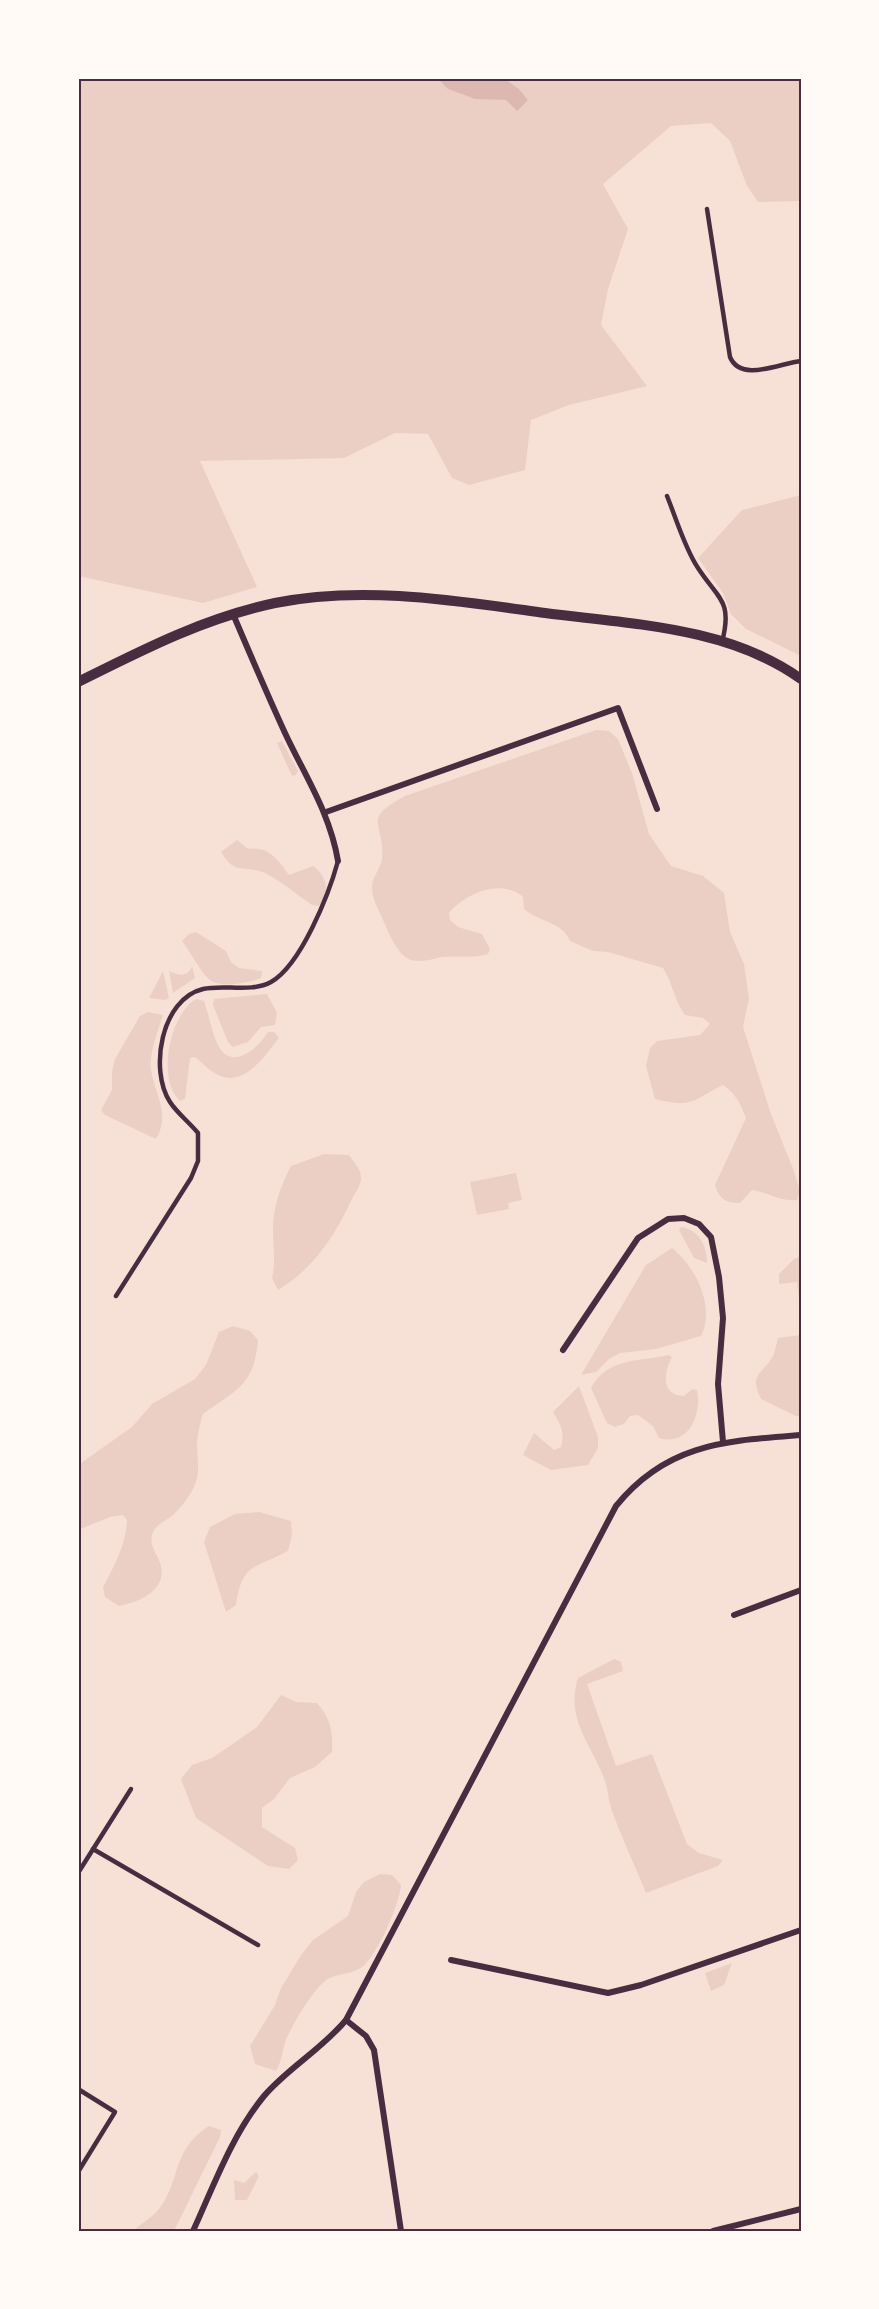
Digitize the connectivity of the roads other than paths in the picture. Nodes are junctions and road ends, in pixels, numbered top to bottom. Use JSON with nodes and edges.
{"nodes":[{"id":1,"x":707,"y":209,"type":"dead end"},
{"id":2,"x":801,"y":361,"type":"edge"},
{"id":3,"x":667,"y":496,"type":"dead end"},
{"id":4,"x":233,"y":614,"type":"junction"},
{"id":5,"x":722,"y":642,"type":"junction"},
{"id":6,"x":801,"y":680,"type":"edge"},
{"id":7,"x":78,"y":682,"type":"edge"},
{"id":8,"x":657,"y":809,"type":"dead end"},
{"id":9,"x":326,"y":812,"type":"junction"},
{"id":10,"x":338,"y":861,"type":"joint"},
{"id":11,"x":116,"y":1296,"type":"dead end"},
{"id":12,"x":563,"y":1350,"type":"dead end"},
{"id":13,"x":801,"y":1435,"type":"edge"},
{"id":14,"x":723,"y":1442,"type":"junction"},
{"id":15,"x":801,"y":1590,"type":"edge"},
{"id":16,"x":734,"y":1615,"type":"dead end"},
{"id":17,"x":130,"y":1789,"type":"dead end"},
{"id":18,"x":93,"y":1849,"type":"junction"},
{"id":19,"x":78,"y":1874,"type":"edge"},
{"id":20,"x":801,"y":1930,"type":"edge"},
{"id":21,"x":258,"y":1946,"type":"dead end"},
{"id":22,"x":451,"y":1960,"type":"dead end"},
{"id":23,"x":346,"y":2020,"type":"junction"},
{"id":24,"x":78,"y":2089,"type":"edge"},
{"id":25,"x":78,"y":2172,"type":"edge"},
{"id":26,"x":801,"y":2209,"type":"edge"},
{"id":27,"x":193,"y":2231,"type":"edge"},
{"id":28,"x":401,"y":2231,"type":"edge"},
{"id":29,"x":713,"y":2231,"type":"edge"}],
"edges":[{"from":1,"to":2,"type":"lane"},
{"from":3,"to":5,"type":"lane"},
{"from":4,"to":5,"type":"street"},
{"from":4,"to":7,"type":"street"},
{"from":4,"to":9,"type":"street"},
{"from":5,"to":6,"type":"street"},
{"from":8,"to":9,"type":"street"},
{"from":9,"to":10,"type":"street"},
{"from":10,"to":11,"type":"lane"},
{"from":12,"to":14,"type":"street"},
{"from":13,"to":14,"type":"street"},
{"from":14,"to":23,"type":"street"},
{"from":15,"to":16,"type":"street"},
{"from":17,"to":18,"type":"lane"},
{"from":18,"to":19,"type":"lane"},
{"from":18,"to":21,"type":"lane"},
{"from":20,"to":22,"type":"street"},
{"from":23,"to":27,"type":"street"},
{"from":23,"to":28,"type":"street"},
{"from":24,"to":25,"type":"lane"},
{"from":26,"to":29,"type":"street"}]}
